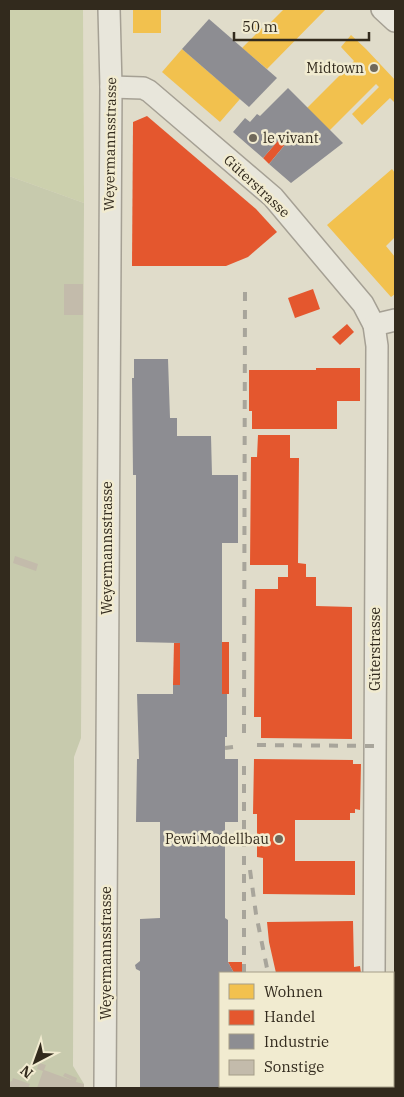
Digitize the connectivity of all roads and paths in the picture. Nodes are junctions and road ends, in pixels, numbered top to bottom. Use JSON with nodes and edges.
{"nodes":[{"id":1,"x":110,"y":9,"type":"edge"},
{"id":2,"x":382,"y":9,"type":"edge"},
{"id":3,"x":395,"y":21,"type":"edge"},
{"id":4,"x":110,"y":87,"type":"junction"},
{"id":5,"x":395,"y":320,"type":"edge"},
{"id":6,"x":374,"y":325,"type":"junction"},
{"id":7,"x":374,"y":972,"type":"edge"},
{"id":8,"x":105,"y":1088,"type":"edge"}],
"edges":[{"from":1,"to":4,"type":"street","name":"Weyermannsstrasse"},
{"from":2,"to":3,"type":"street"},
{"from":4,"to":6,"type":"street","name":"Güterstrasse"},
{"from":4,"to":8,"type":"street","name":"Weyermannsstrasse"},
{"from":5,"to":6,"type":"street"},
{"from":6,"to":7,"type":"street","name":"Güterstrasse"}]}
